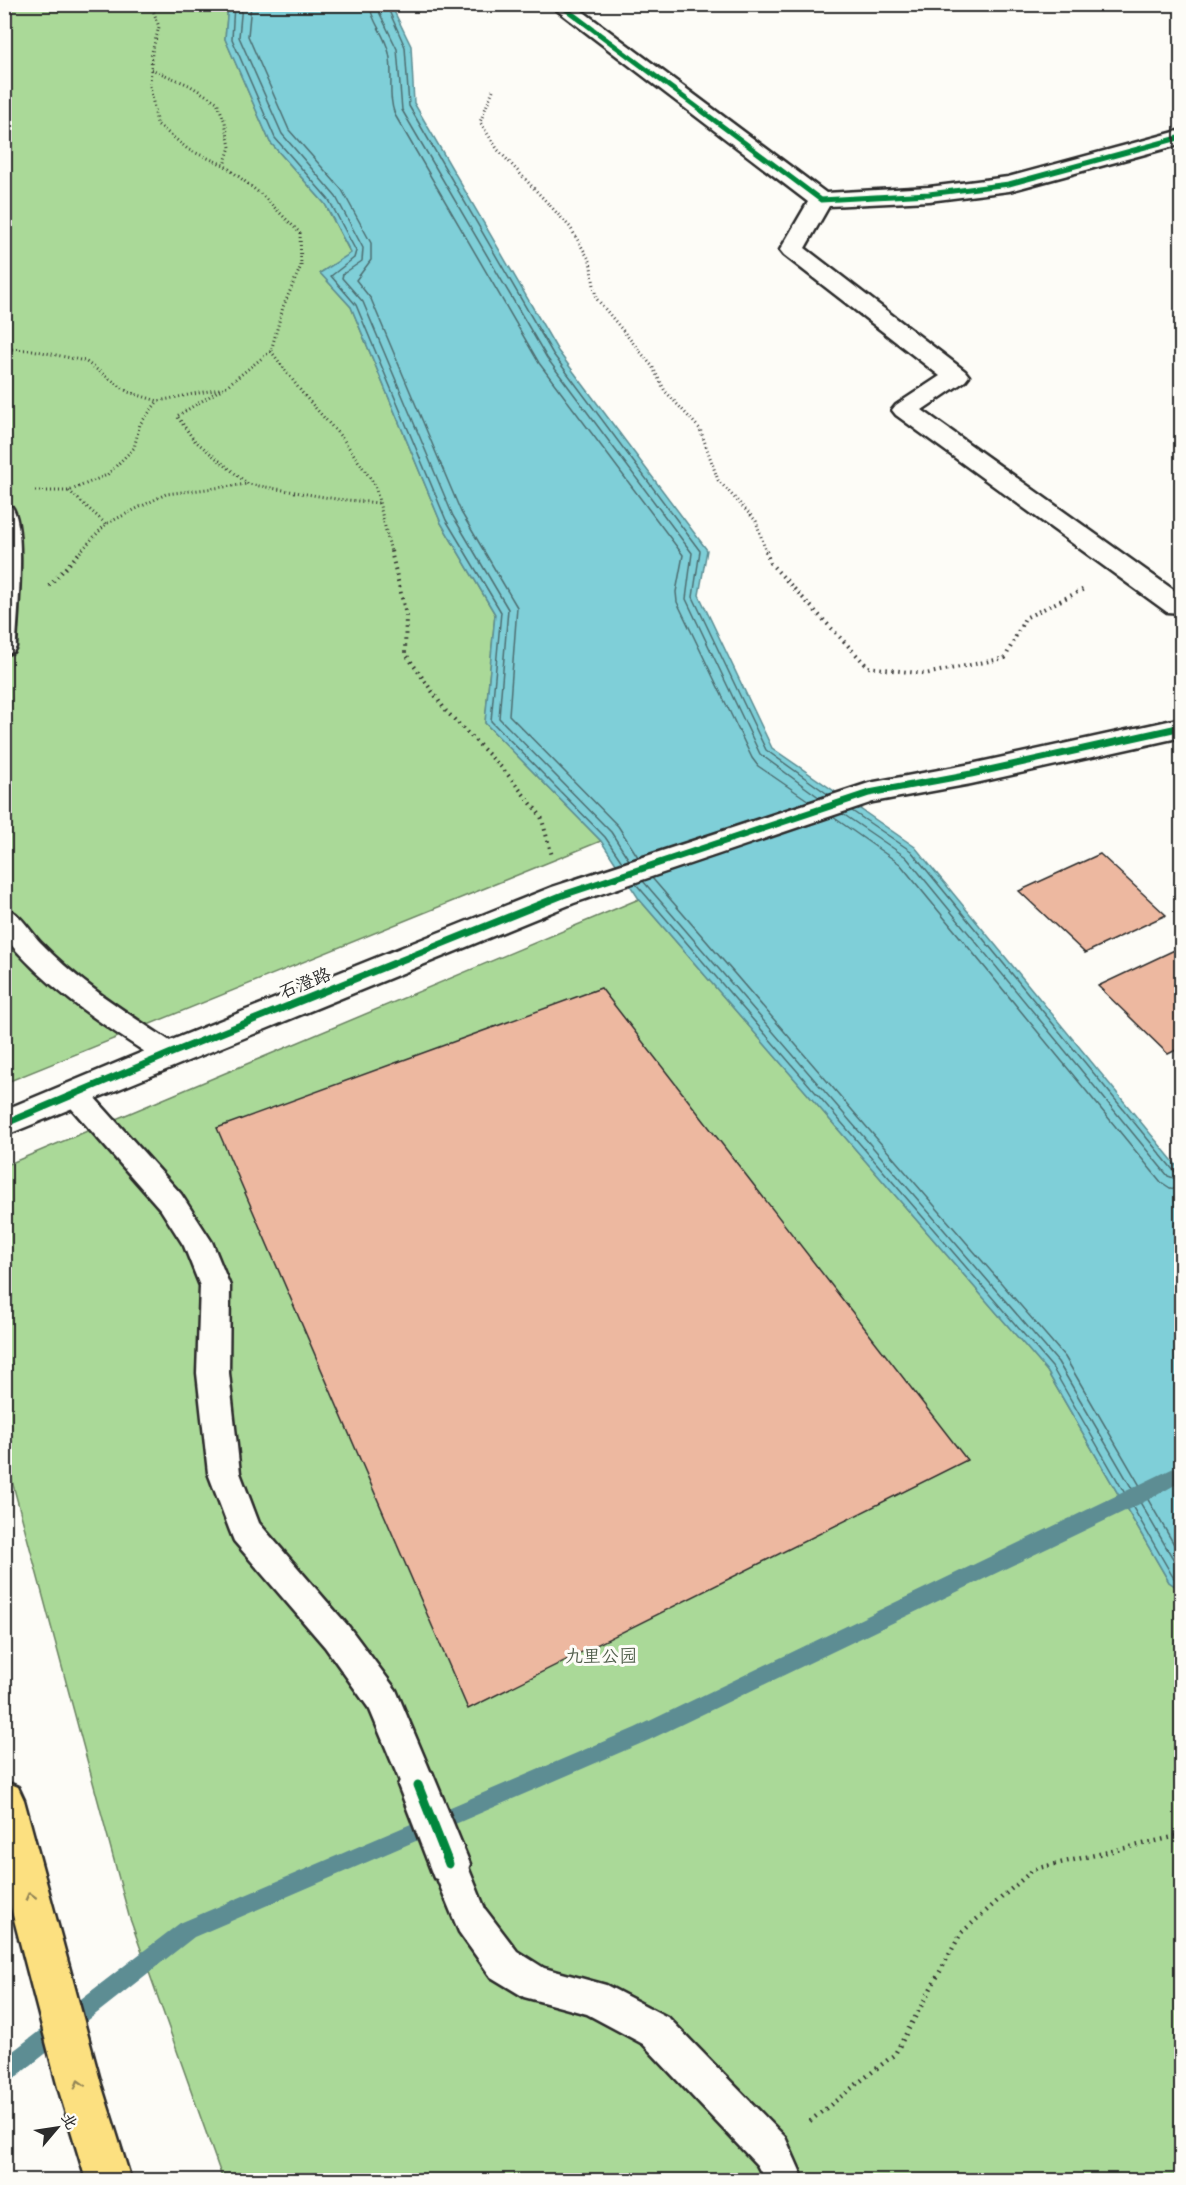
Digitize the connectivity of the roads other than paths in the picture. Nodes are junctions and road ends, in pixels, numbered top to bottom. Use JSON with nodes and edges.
{"nodes":[{"id":1,"x":559,"y":4,"type":"edge"},
{"id":2,"x":1182,"y":137,"type":"edge"},
{"id":3,"x":821,"y":200,"type":"junction"},
{"id":4,"x":4,"y":512,"type":"edge"},
{"id":5,"x":1177,"y":606,"type":"dead end"},
{"id":6,"x":4,"y":647,"type":"edge"},
{"id":7,"x":1182,"y":727,"type":"edge"},
{"id":8,"x":4,"y":917,"type":"edge"},
{"id":9,"x":169,"y":1054,"type":"junction"},
{"id":10,"x":75,"y":1094,"type":"junction"},
{"id":11,"x":4,"y":1124,"type":"edge"},
{"id":12,"x":418,"y":1785,"type":"joint"},
{"id":13,"x":4,"y":1800,"type":"edge"},
{"id":14,"x":449,"y":1864,"type":"joint"},
{"id":15,"x":778,"y":2166,"type":"edge"},
{"id":16,"x":109,"y":2181,"type":"edge"}],
"edges":[{"from":1,"to":3,"type":"street"},
{"from":2,"to":3,"type":"street"},
{"from":3,"to":5,"type":"street"},
{"from":4,"to":6,"type":"lane"},
{"from":7,"to":9,"type":"street","name":"石澄路"},
{"from":8,"to":9,"type":"lane"},
{"from":9,"to":10,"type":"street","name":"石澄路"},
{"from":10,"to":11,"type":"street","name":"石澄路"},
{"from":10,"to":12,"type":"lane"},
{"from":12,"to":14,"type":"street"},
{"from":16,"to":13,"type":"highway","one_way":true},
{"from":14,"to":15,"type":"lane"}]}
